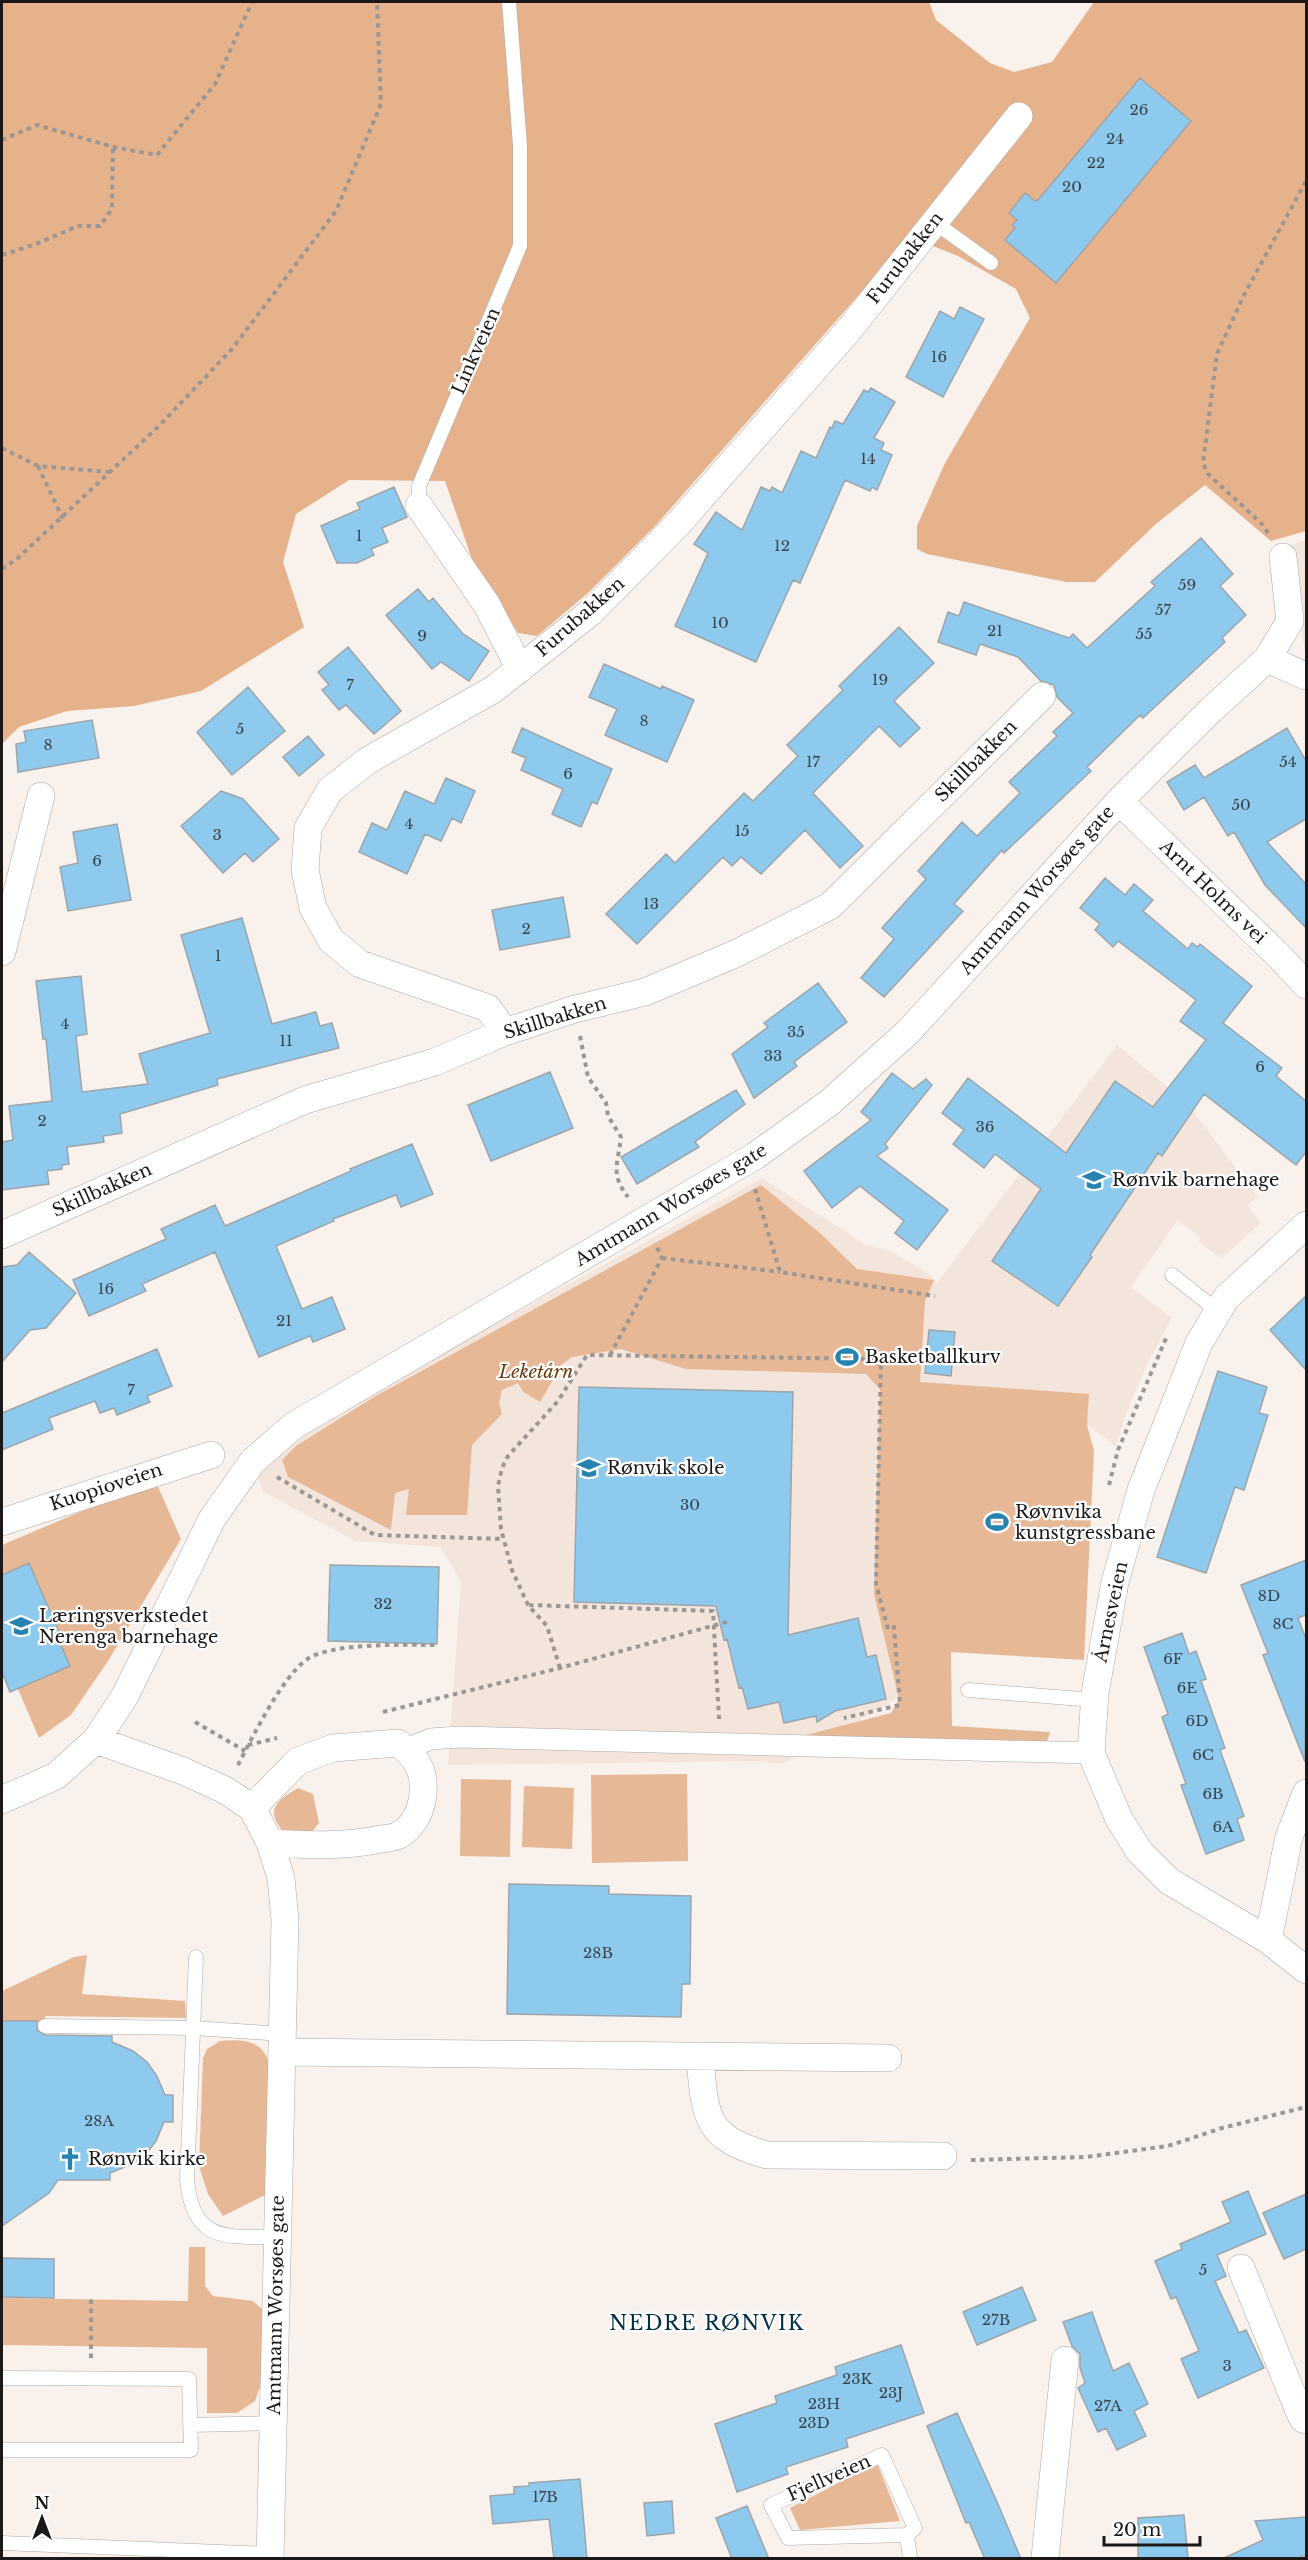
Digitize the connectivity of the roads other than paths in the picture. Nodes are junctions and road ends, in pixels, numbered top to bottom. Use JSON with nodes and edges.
{"nodes":[{"id":1,"x":509,"y":2,"type":"edge"},
{"id":2,"x":1019,"y":116,"type":"dead end"},
{"id":3,"x":934,"y":222,"type":"junction"},
{"id":4,"x":991,"y":263,"type":"dead end"},
{"id":5,"x":419,"y":506,"type":"joint"},
{"id":6,"x":1283,"y":557,"type":"road end"},
{"id":7,"x":1268,"y":659,"type":"junction"},
{"id":8,"x":520,"y":669,"type":"junction"},
{"id":9,"x":1306,"y":676,"type":"edge"},
{"id":10,"x":1042,"y":696,"type":"dead end"},
{"id":11,"x":41,"y":796,"type":"dead end"},
{"id":12,"x":1119,"y":801,"type":"junction"},
{"id":13,"x":2,"y":952,"type":"edge"},
{"id":14,"x":1306,"y":985,"type":"edge"},
{"id":15,"x":504,"y":1032,"type":"junction"},
{"id":16,"x":1306,"y":1225,"type":"edge"},
{"id":17,"x":2,"y":1235,"type":"edge"},
{"id":18,"x":1172,"y":1275,"type":"dead end"},
{"id":19,"x":1218,"y":1311,"type":"junction"},
{"id":20,"x":211,"y":1455,"type":"dead end"},
{"id":21,"x":2,"y":1522,"type":"edge"},
{"id":22,"x":968,"y":1689,"type":"dead end"},
{"id":23,"x":1094,"y":1700,"type":"junction"},
{"id":24,"x":96,"y":1740,"type":"junction"},
{"id":25,"x":406,"y":1749,"type":"junction"},
{"id":26,"x":1091,"y":1753,"type":"junction"},
{"id":27,"x":1306,"y":1793,"type":"edge"},
{"id":28,"x":2,"y":1800,"type":"edge"},
{"id":29,"x":252,"y":1808,"type":"junction"},
{"id":30,"x":270,"y":1844,"type":"junction"},
{"id":31,"x":1268,"y":1940,"type":"junction"},
{"id":32,"x":196,"y":1957,"type":"dead end"},
{"id":33,"x":1306,"y":1970,"type":"edge"},
{"id":34,"x":45,"y":2026,"type":"dead end"},
{"id":35,"x":194,"y":2028,"type":"junction"},
{"id":36,"x":282,"y":2043,"type":"junction"},
{"id":37,"x":700,"y":2058,"type":"junction"},
{"id":38,"x":888,"y":2058,"type":"dead end"},
{"id":39,"x":943,"y":2156,"type":"road end"},
{"id":40,"x":277,"y":2237,"type":"junction"},
{"id":41,"x":1241,"y":2268,"type":"dead end"},
{"id":42,"x":1065,"y":2360,"type":"dead end"},
{"id":43,"x":2,"y":2378,"type":"edge"},
{"id":44,"x":1306,"y":2420,"type":"edge"},
{"id":45,"x":274,"y":2423,"type":"junction"},
{"id":46,"x":191,"y":2424,"type":"junction"},
{"id":47,"x":2,"y":2450,"type":"edge"},
{"id":48,"x":908,"y":2535,"type":"junction"},
{"id":49,"x":2,"y":2543,"type":"edge"},
{"id":50,"x":270,"y":2556,"type":"edge"},
{"id":51,"x":910,"y":2559,"type":"edge"},
{"id":52,"x":1045,"y":2559,"type":"edge"}],
"edges":[{"from":1,"to":5,"type":"lane","name":"Linkveien"},
{"from":2,"to":3,"type":"street","name":"Furubakken"},
{"from":3,"to":4,"type":"lane"},
{"from":3,"to":8,"type":"street","name":"Furubakken"},
{"from":5,"to":8,"type":"street","name":"Linkveien"},
{"from":6,"to":7,"type":"street","name":"Amtmann Worsøes gate"},
{"from":7,"to":9,"type":"street"},
{"from":7,"to":12,"type":"street","name":"Amtmann Worsøes gate"},
{"from":8,"to":15,"type":"street","name":"Furubakken"},
{"from":10,"to":15,"type":"street","name":"Skillbakken"},
{"from":11,"to":13,"type":"street"},
{"from":12,"to":14,"type":"street","name":"Arnt Holms vei"},
{"from":12,"to":24,"type":"street","name":"Amtmann Worsøes gate"},
{"from":15,"to":17,"type":"street","name":"Skillbakken"},
{"from":16,"to":19,"type":"street","name":"Årnesveien"},
{"from":18,"to":19,"type":"lane"},
{"from":19,"to":23,"type":"street","name":"Årnesveien"},
{"from":20,"to":21,"type":"street","name":"Kuopioveien"},
{"from":22,"to":23,"type":"lane"},
{"from":23,"to":26,"type":"street","name":"Årnesveien"},
{"from":24,"to":28,"type":"street","name":"Amtmann Worsøes gate"},
{"from":24,"to":29,"type":"street","name":"Amtmann Worsøes gate"},
{"from":25,"to":26,"type":"street"},
{"from":25,"to":29,"type":"street"},
{"from":25,"to":30,"type":"street"},
{"from":26,"to":31,"type":"street","name":"Årnesveien"},
{"from":27,"to":31,"type":"street"},
{"from":29,"to":30,"type":"street","name":"Amtmann Worsøes gate"},
{"from":30,"to":36,"type":"street","name":"Amtmann Worsøes gate"},
{"from":31,"to":33,"type":"street","name":"Årnesveien"},
{"from":32,"to":35,"type":"lane"},
{"from":34,"to":35,"type":"lane"},
{"from":35,"to":36,"type":"lane"},
{"from":35,"to":40,"type":"lane"},
{"from":36,"to":37,"type":"street"},
{"from":36,"to":40,"type":"street","name":"Amtmann Worsøes gate"},
{"from":37,"to":38,"type":"street"},
{"from":37,"to":39,"type":"street"},
{"from":40,"to":45,"type":"street","name":"Amtmann Worsøes gate"},
{"from":41,"to":44,"type":"street"},
{"from":42,"to":52,"type":"street"},
{"from":43,"to":46,"type":"lane"},
{"from":45,"to":46,"type":"lane"},
{"from":45,"to":50,"type":"street","name":"Amtmann Worsøes gate"},
{"from":46,"to":47,"type":"lane"},
{"from":48,"to":48,"type":"lane","name":"Fjellveien"},
{"from":48,"to":51,"type":"lane","name":"Fjellveien"},
{"from":49,"to":50,"type":"lane"}]}
